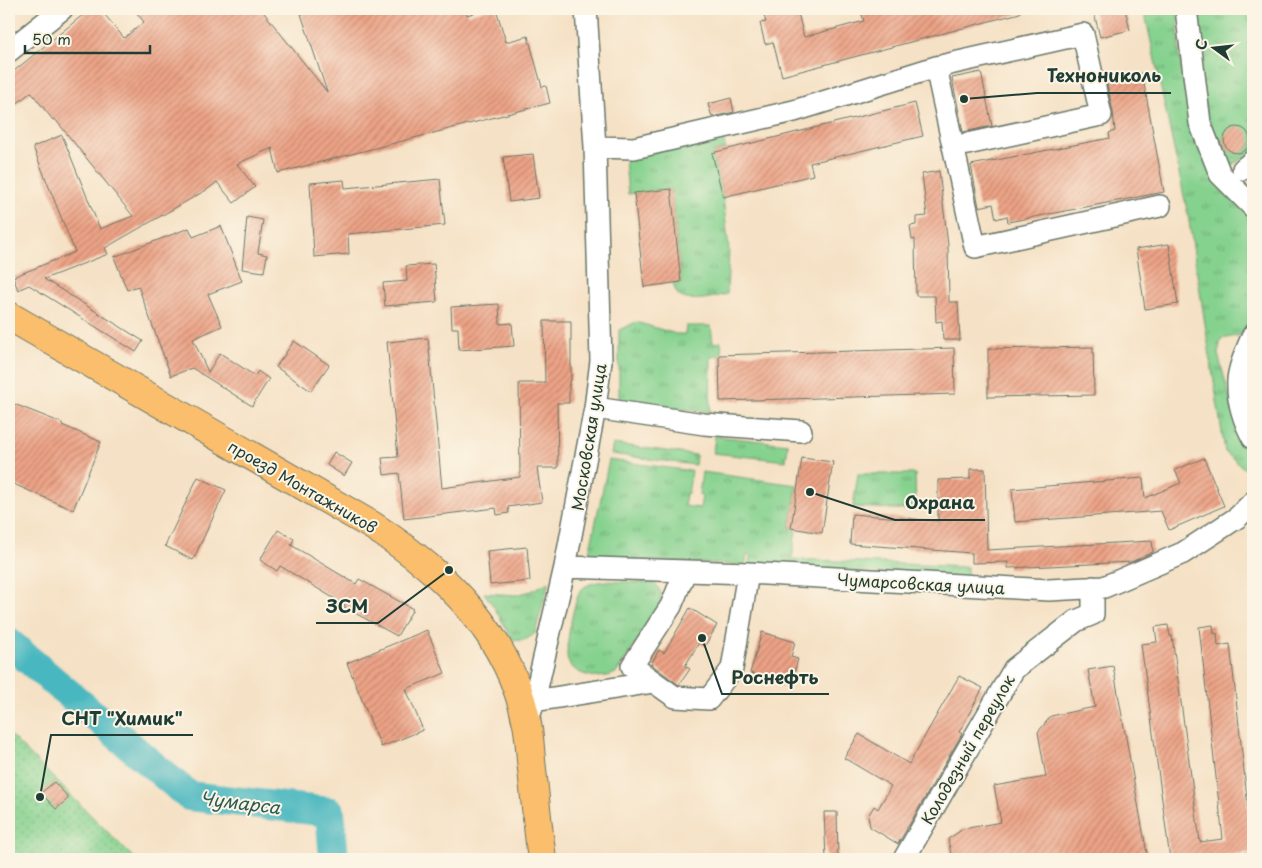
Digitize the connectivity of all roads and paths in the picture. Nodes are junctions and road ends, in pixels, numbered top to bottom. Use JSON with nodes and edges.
{"nodes":[{"id":1,"x":62,"y":9,"type":"edge"},
{"id":2,"x":586,"y":9,"type":"edge"},
{"id":3,"x":1186,"y":9,"type":"edge"},
{"id":4,"x":9,"y":51,"type":"edge"},
{"id":5,"x":936,"y":67,"type":"junction"},
{"id":6,"x":595,"y":147,"type":"junction"},
{"id":7,"x":953,"y":147,"type":"junction"},
{"id":8,"x":1160,"y":206,"type":"dead end"},
{"id":9,"x":1253,"y":207,"type":"edge"},
{"id":10,"x":9,"y":316,"type":"edge"},
{"id":11,"x":1253,"y":335,"type":"edge"},
{"id":12,"x":595,"y":408,"type":"junction"},
{"id":13,"x":1248,"y":414,"type":"edge"},
{"id":14,"x":801,"y":431,"type":"dead end"},
{"id":15,"x":1253,"y":438,"type":"edge"},
{"id":16,"x":1253,"y":502,"type":"edge"},
{"id":17,"x":565,"y":567,"type":"junction"},
{"id":18,"x":685,"y":572,"type":"junction"},
{"id":19,"x":748,"y":573,"type":"junction"},
{"id":20,"x":1093,"y":587,"type":"junction"},
{"id":21,"x":654,"y":682,"type":"junction"},
{"id":22,"x":531,"y":712,"type":"junction"},
{"id":23,"x":542,"y":859,"type":"edge"},
{"id":24,"x":904,"y":859,"type":"edge"}],
"edges":[{"from":1,"to":4,"type":"street"},
{"from":2,"to":6,"type":"street","name":"Московская улица"},
{"from":3,"to":9,"type":"street"},
{"from":5,"to":6,"type":"street"},
{"from":5,"to":7,"type":"street"},
{"from":5,"to":7,"type":"street"},
{"from":6,"to":12,"type":"street","name":"Московская улица"},
{"from":7,"to":8,"type":"street"},
{"from":10,"to":22,"type":"main road","name":"проезд Монтажников"},
{"from":11,"to":13,"type":"street"},
{"from":12,"to":14,"type":"street"},
{"from":12,"to":17,"type":"street","name":"Московская улица"},
{"from":13,"to":15,"type":"street"},
{"from":16,"to":20,"type":"street","name":"Чумарсовская улица"},
{"from":17,"to":18,"type":"street","name":"Чумарсовская улица"},
{"from":17,"to":22,"type":"street","name":"Московская улица"},
{"from":18,"to":19,"type":"street","name":"Чумарсовская улица"},
{"from":18,"to":21,"type":"street"},
{"from":19,"to":20,"type":"street","name":"Чумарсовская улица"},
{"from":19,"to":21,"type":"street"},
{"from":20,"to":24,"type":"street","name":"Колодезный переулок"},
{"from":21,"to":22,"type":"street"},
{"from":22,"to":23,"type":"main road","name":"Московская улица"}]}
